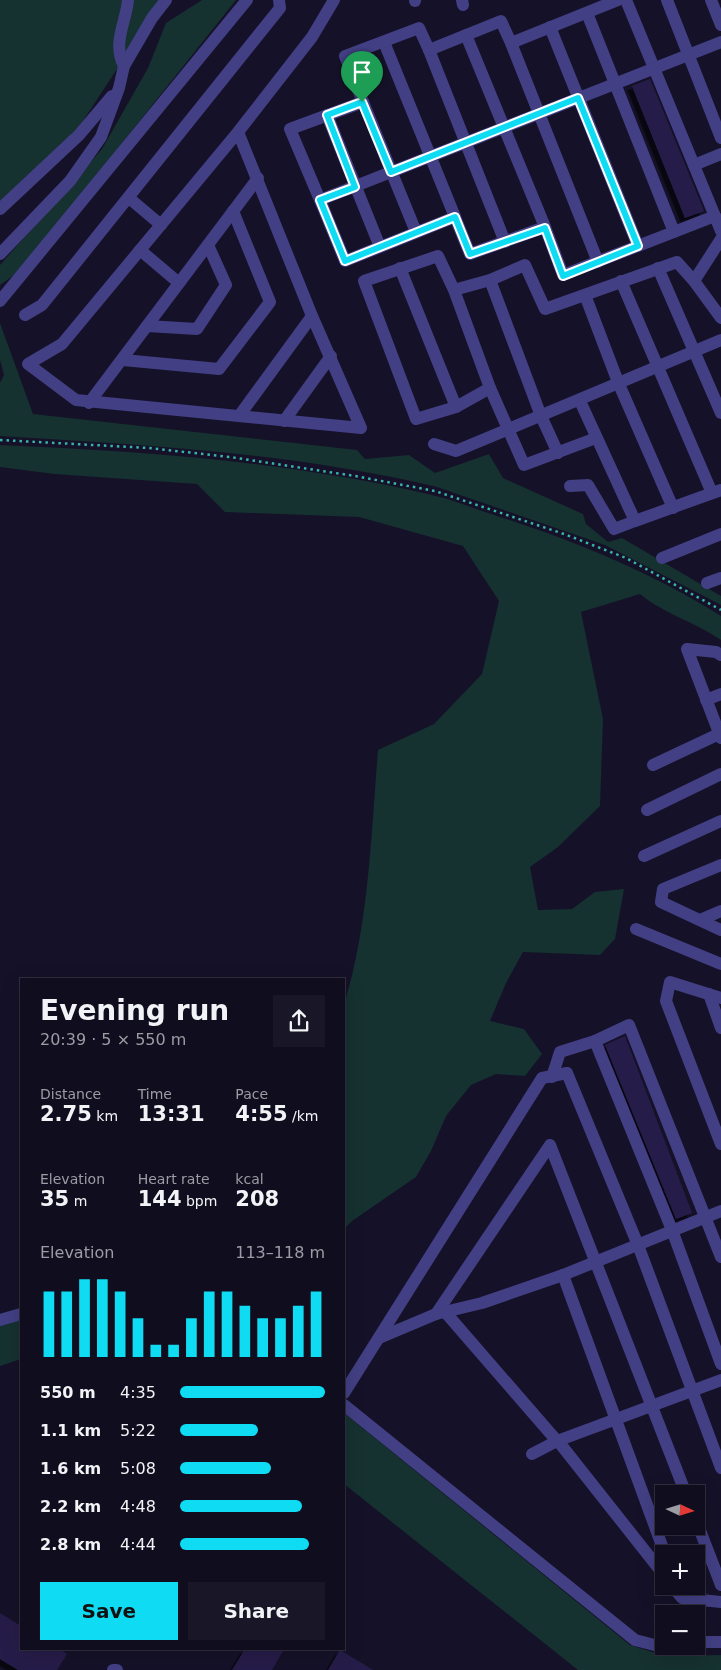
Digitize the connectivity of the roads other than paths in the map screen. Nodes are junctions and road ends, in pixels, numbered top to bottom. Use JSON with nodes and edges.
{"nodes":[{"id":1,"x":128,"y":0,"type":"edge"},
{"id":2,"x":166,"y":0,"type":"edge"},
{"id":3,"x":247,"y":0,"type":"edge"},
{"id":4,"x":279,"y":0,"type":"edge"},
{"id":5,"x":334,"y":0,"type":"edge"},
{"id":6,"x":618,"y":0,"type":"edge"},
{"id":7,"x":626,"y":0,"type":"edge"},
{"id":8,"x":667,"y":0,"type":"edge"},
{"id":9,"x":711,"y":0,"type":"edge"},
{"id":10,"x":587,"y":12,"type":"junction"},
{"id":11,"x":721,"y":25,"type":"edge"},
{"id":12,"x":550,"y":27,"type":"junction"},
{"id":13,"x":466,"y":35,"type":"junction"},
{"id":14,"x":384,"y":42,"type":"junction"},
{"id":15,"x":721,"y":42,"type":"edge"},
{"id":16,"x":511,"y":43,"type":"junction"},
{"id":17,"x":429,"y":50,"type":"junction"},
{"id":18,"x":690,"y":54,"type":"junction"},
{"id":19,"x":124,"y":66,"type":"junction"},
{"id":20,"x":654,"y":68,"type":"junction"},
{"id":21,"x":615,"y":83,"type":"junction"},
{"id":22,"x":119,"y":88,"type":"junction"},
{"id":23,"x":578,"y":98,"type":"junction"},
{"id":24,"x":362,"y":102,"type":"junction"},
{"id":25,"x":538,"y":114,"type":"junction"},
{"id":26,"x":327,"y":115,"type":"junction"},
{"id":27,"x":504,"y":128,"type":"junction"},
{"id":28,"x":238,"y":132,"type":"junction"},
{"id":29,"x":721,"y":138,"type":"edge"},
{"id":30,"x":466,"y":143,"type":"junction"},
{"id":31,"x":721,"y":154,"type":"edge"},
{"id":32,"x":430,"y":157,"type":"junction"},
{"id":33,"x":694,"y":165,"type":"junction"},
{"id":34,"x":391,"y":172,"type":"junction"},
{"id":35,"x":258,"y":178,"type":"junction"},
{"id":36,"x":355,"y":187,"type":"junction"},
{"id":37,"x":129,"y":198,"type":"junction"},
{"id":38,"x":320,"y":200,"type":"junction"},
{"id":39,"x":0,"y":209,"type":"edge"},
{"id":40,"x":233,"y":211,"type":"junction"},
{"id":41,"x":714,"y":216,"type":"junction"},
{"id":42,"x":455,"y":217,"type":"junction"},
{"id":43,"x":161,"y":225,"type":"junction"},
{"id":44,"x":545,"y":228,"type":"junction"},
{"id":45,"x":721,"y":231,"type":"edge"},
{"id":46,"x":416,"y":232,"type":"junction"},
{"id":47,"x":674,"y":232,"type":"junction"},
{"id":48,"x":721,"y":240,"type":"edge"},
{"id":49,"x":505,"y":242,"type":"junction"},
{"id":50,"x":208,"y":245,"type":"junction"},
{"id":51,"x":638,"y":246,"type":"junction"},
{"id":52,"x":380,"y":247,"type":"junction"},
{"id":53,"x":140,"y":250,"type":"junction"},
{"id":54,"x":0,"y":254,"type":"edge"},
{"id":55,"x":598,"y":262,"type":"junction"},
{"id":56,"x":400,"y":268,"type":"junction"},
{"id":57,"x":658,"y":268,"type":"junction"},
{"id":58,"x":490,"y":280,"type":"junction"},
{"id":59,"x":621,"y":281,"type":"junction"},
{"id":60,"x":694,"y":281,"type":"junction"},
{"id":61,"x":179,"y":283,"type":"junction"},
{"id":62,"x":454,"y":290,"type":"junction"},
{"id":63,"x":585,"y":296,"type":"junction"},
{"id":64,"x":0,"y":301,"type":"edge"},
{"id":65,"x":25,"y":315,"type":"dead end"},
{"id":66,"x":312,"y":316,"type":"junction"},
{"id":67,"x":721,"y":318,"type":"edge"},
{"id":68,"x":147,"y":326,"type":"junction"},
{"id":69,"x":721,"y":340,"type":"edge"},
{"id":70,"x":696,"y":351,"type":"junction"},
{"id":71,"x":331,"y":356,"type":"junction"},
{"id":72,"x":123,"y":360,"type":"junction"},
{"id":73,"x":656,"y":366,"type":"junction"},
{"id":74,"x":618,"y":382,"type":"junction"},
{"id":75,"x":490,"y":388,"type":"junction"},
{"id":76,"x":580,"y":401,"type":"junction"},
{"id":77,"x":89,"y":402,"type":"junction"},
{"id":78,"x":456,"y":407,"type":"junction"},
{"id":79,"x":721,"y":413,"type":"edge"},
{"id":80,"x":239,"y":416,"type":"junction"},
{"id":81,"x":541,"y":416,"type":"junction"},
{"id":82,"x":284,"y":421,"type":"junction"},
{"id":83,"x":507,"y":428,"type":"junction"},
{"id":84,"x":596,"y":438,"type":"junction"},
{"id":85,"x":434,"y":444,"type":"dead end"},
{"id":86,"x":558,"y":452,"type":"junction"},
{"id":87,"x":570,"y":486,"type":"dead end"},
{"id":88,"x":717,"y":492,"type":"edge"},
{"id":89,"x":673,"y":508,"type":"junction"},
{"id":90,"x":635,"y":521,"type":"junction"},
{"id":91,"x":721,"y":534,"type":"edge"},
{"id":92,"x":662,"y":558,"type":"dead end"},
{"id":93,"x":721,"y":578,"type":"edge"},
{"id":94,"x":707,"y":584,"type":"dead end"},
{"id":95,"x":721,"y":655,"type":"edge"},
{"id":96,"x":721,"y":694,"type":"edge"},
{"id":97,"x":706,"y":700,"type":"junction"},
{"id":98,"x":720,"y":735,"type":"edge"},
{"id":99,"x":653,"y":766,"type":"dead end"},
{"id":100,"x":721,"y":774,"type":"edge"},
{"id":101,"x":647,"y":810,"type":"dead end"},
{"id":102,"x":721,"y":821,"type":"edge"},
{"id":103,"x":644,"y":856,"type":"dead end"},
{"id":104,"x":721,"y":866,"type":"edge"},
{"id":105,"x":721,"y":911,"type":"edge"},
{"id":106,"x":700,"y":920,"type":"junction"},
{"id":107,"x":636,"y":929,"type":"dead end"},
{"id":108,"x":721,"y":930,"type":"edge"},
{"id":109,"x":721,"y":964,"type":"edge"},
{"id":110,"x":715,"y":996,"type":"edge"},
{"id":111,"x":721,"y":1028,"type":"edge"},
{"id":112,"x":595,"y":1041,"type":"junction"},
{"id":113,"x":552,"y":1077,"type":"junction"},
{"id":114,"x":721,"y":1144,"type":"edge"},
{"id":115,"x":721,"y":1211,"type":"edge"},
{"id":116,"x":705,"y":1218,"type":"junction"},
{"id":117,"x":672,"y":1230,"type":"junction"},
{"id":118,"x":638,"y":1245,"type":"junction"},
{"id":119,"x":721,"y":1256,"type":"edge"},
{"id":120,"x":597,"y":1261,"type":"junction"},
{"id":121,"x":562,"y":1275,"type":"junction"},
{"id":122,"x":20,"y":1314,"type":"edge"},
{"id":123,"x":441,"y":1314,"type":"junction"},
{"id":124,"x":0,"y":1320,"type":"edge"},
{"id":125,"x":379,"y":1338,"type":"junction"},
{"id":126,"x":721,"y":1364,"type":"edge"},
{"id":127,"x":721,"y":1380,"type":"edge"},
{"id":128,"x":345,"y":1391,"type":"edge"},
{"id":129,"x":692,"y":1391,"type":"junction"},
{"id":130,"x":652,"y":1405,"type":"junction"},
{"id":131,"x":345,"y":1406,"type":"edge"},
{"id":132,"x":616,"y":1420,"type":"junction"},
{"id":133,"x":557,"y":1441,"type":"junction"},
{"id":134,"x":532,"y":1454,"type":"dead end"},
{"id":135,"x":721,"y":1468,"type":"edge"},
{"id":136,"x":683,"y":1485,"type":"edge"},
{"id":137,"x":702,"y":1535,"type":"edge"},
{"id":138,"x":662,"y":1545,"type":"edge"},
{"id":139,"x":655,"y":1564,"type":"edge"},
{"id":140,"x":721,"y":1586,"type":"edge"},
{"id":141,"x":692,"y":1595,"type":"edge"},
{"id":142,"x":721,"y":1602,"type":"edge"},
{"id":143,"x":705,"y":1642,"type":"edge"},
{"id":144,"x":721,"y":1642,"type":"edge"},
{"id":145,"x":655,"y":1645,"type":"edge"},
{"id":146,"x":113,"y":1670,"type":"edge"},
{"id":147,"x":117,"y":1670,"type":"edge"}],
"edges":[{"from":1,"to":19,"type":"lane"},
{"from":2,"to":19,"type":"lane"},
{"from":3,"to":64,"type":"lane"},
{"from":4,"to":37,"type":"lane"},
{"from":5,"to":28,"type":"lane"},
{"from":6,"to":10,"type":"lane"},
{"from":7,"to":20,"type":"lane"},
{"from":8,"to":18,"type":"lane"},
{"from":9,"to":11,"type":"lane"},
{"from":10,"to":12,"type":"lane"},
{"from":10,"to":21,"type":"lane"},
{"from":12,"to":16,"type":"lane"},
{"from":12,"to":23,"type":"lane"},
{"from":13,"to":16,"type":"lane"},
{"from":13,"to":17,"type":"lane"},
{"from":13,"to":27,"type":"lane"},
{"from":14,"to":17,"type":"lane"},
{"from":14,"to":24,"type":"lane"},
{"from":14,"to":32,"type":"lane"},
{"from":15,"to":18,"type":"lane"},
{"from":16,"to":25,"type":"lane"},
{"from":17,"to":30,"type":"lane"},
{"from":18,"to":20,"type":"lane"},
{"from":18,"to":29,"type":"lane"},
{"from":19,"to":22,"type":"lane"},
{"from":20,"to":21,"type":"lane"},
{"from":20,"to":33,"type":"lane"},
{"from":21,"to":23,"type":"lane"},
{"from":21,"to":47,"type":"lane"},
{"from":22,"to":39,"type":"lane"},
{"from":22,"to":54,"type":"lane"},
{"from":23,"to":25,"type":"lane"},
{"from":23,"to":51,"type":"lane"},
{"from":24,"to":26,"type":"lane"},
{"from":24,"to":34,"type":"lane"},
{"from":25,"to":27,"type":"lane"},
{"from":25,"to":55,"type":"lane"},
{"from":26,"to":36,"type":"lane"},
{"from":26,"to":38,"type":"lane"},
{"from":27,"to":30,"type":"lane"},
{"from":27,"to":44,"type":"lane"},
{"from":28,"to":35,"type":"lane"},
{"from":28,"to":43,"type":"lane"},
{"from":30,"to":32,"type":"lane"},
{"from":30,"to":49,"type":"lane"},
{"from":31,"to":33,"type":"lane"},
{"from":32,"to":34,"type":"lane"},
{"from":32,"to":42,"type":"lane"},
{"from":33,"to":41,"type":"lane"},
{"from":34,"to":36,"type":"lane"},
{"from":34,"to":46,"type":"lane"},
{"from":35,"to":40,"type":"lane"},
{"from":35,"to":66,"type":"lane"},
{"from":36,"to":38,"type":"lane"},
{"from":36,"to":52,"type":"lane"},
{"from":37,"to":43,"type":"lane"},
{"from":37,"to":65,"type":"lane"},
{"from":38,"to":52,"type":"lane"},
{"from":40,"to":50,"type":"lane"},
{"from":40,"to":72,"type":"lane"},
{"from":41,"to":45,"type":"lane"},
{"from":41,"to":47,"type":"lane"},
{"from":42,"to":46,"type":"lane"},
{"from":42,"to":49,"type":"lane"},
{"from":43,"to":53,"type":"lane"},
{"from":44,"to":49,"type":"lane"},
{"from":44,"to":55,"type":"lane"},
{"from":46,"to":52,"type":"lane"},
{"from":47,"to":51,"type":"lane"},
{"from":48,"to":60,"type":"lane"},
{"from":50,"to":61,"type":"lane"},
{"from":50,"to":68,"type":"lane"},
{"from":51,"to":55,"type":"lane"},
{"from":53,"to":61,"type":"lane"},
{"from":53,"to":77,"type":"lane"},
{"from":56,"to":62,"type":"lane"},
{"from":56,"to":78,"type":"lane"},
{"from":56,"to":78,"type":"lane"},
{"from":57,"to":59,"type":"lane"},
{"from":57,"to":60,"type":"lane"},
{"from":57,"to":70,"type":"lane"},
{"from":58,"to":62,"type":"lane"},
{"from":58,"to":63,"type":"lane"},
{"from":58,"to":81,"type":"lane"},
{"from":59,"to":63,"type":"lane"},
{"from":59,"to":73,"type":"lane"},
{"from":60,"to":67,"type":"lane"},
{"from":61,"to":68,"type":"lane"},
{"from":62,"to":75,"type":"lane"},
{"from":63,"to":74,"type":"lane"},
{"from":66,"to":71,"type":"lane"},
{"from":66,"to":80,"type":"lane"},
{"from":68,"to":72,"type":"lane"},
{"from":69,"to":70,"type":"lane"},
{"from":70,"to":73,"type":"lane"},
{"from":70,"to":79,"type":"lane"},
{"from":71,"to":82,"type":"lane"},
{"from":71,"to":82,"type":"lane"},
{"from":72,"to":77,"type":"lane"},
{"from":73,"to":74,"type":"lane"},
{"from":73,"to":88,"type":"lane"},
{"from":74,"to":76,"type":"lane"},
{"from":74,"to":89,"type":"lane"},
{"from":75,"to":78,"type":"lane"},
{"from":75,"to":83,"type":"lane"},
{"from":76,"to":81,"type":"lane"},
{"from":76,"to":84,"type":"lane"},
{"from":77,"to":80,"type":"lane"},
{"from":80,"to":82,"type":"lane"},
{"from":81,"to":83,"type":"lane"},
{"from":81,"to":86,"type":"lane"},
{"from":83,"to":85,"type":"lane"},
{"from":83,"to":86,"type":"lane"},
{"from":84,"to":86,"type":"lane"},
{"from":84,"to":90,"type":"lane"},
{"from":87,"to":90,"type":"lane"},
{"from":88,"to":89,"type":"lane"},
{"from":89,"to":90,"type":"lane"},
{"from":91,"to":92,"type":"lane"},
{"from":93,"to":94,"type":"lane"},
{"from":95,"to":97,"type":"lane"},
{"from":96,"to":97,"type":"lane"},
{"from":97,"to":98,"type":"lane"},
{"from":98,"to":99,"type":"lane"},
{"from":100,"to":101,"type":"lane"},
{"from":102,"to":103,"type":"lane"},
{"from":104,"to":106,"type":"lane"},
{"from":105,"to":106,"type":"lane"},
{"from":106,"to":108,"type":"lane"},
{"from":107,"to":109,"type":"lane"},
{"from":110,"to":111,"type":"lane"},
{"from":110,"to":114,"type":"lane"},
{"from":112,"to":113,"type":"lane"},
{"from":112,"to":116,"type":"lane"},
{"from":112,"to":117,"type":"lane"},
{"from":113,"to":118,"type":"lane"},
{"from":113,"to":125,"type":"lane"},
{"from":115,"to":116,"type":"lane"},
{"from":116,"to":117,"type":"lane"},
{"from":116,"to":119,"type":"lane"},
{"from":117,"to":118,"type":"lane"},
{"from":117,"to":126,"type":"lane"},
{"from":118,"to":120,"type":"lane"},
{"from":118,"to":129,"type":"lane"},
{"from":120,"to":121,"type":"lane"},
{"from":120,"to":123,"type":"lane"},
{"from":120,"to":130,"type":"lane"},
{"from":121,"to":123,"type":"lane"},
{"from":121,"to":132,"type":"lane"},
{"from":122,"to":124,"type":"lane"},
{"from":123,"to":125,"type":"lane"},
{"from":123,"to":133,"type":"lane"},
{"from":125,"to":128,"type":"lane"},
{"from":127,"to":129,"type":"lane"},
{"from":129,"to":130,"type":"lane"},
{"from":129,"to":135,"type":"lane"},
{"from":130,"to":132,"type":"lane"},
{"from":130,"to":136,"type":"lane"},
{"from":131,"to":145,"type":"lane"},
{"from":132,"to":133,"type":"lane"},
{"from":132,"to":138,"type":"lane"},
{"from":133,"to":134,"type":"lane"},
{"from":133,"to":139,"type":"lane"},
{"from":137,"to":140,"type":"lane"},
{"from":141,"to":142,"type":"lane"},
{"from":143,"to":144,"type":"lane"},
{"from":146,"to":147,"type":"lane"}]}
